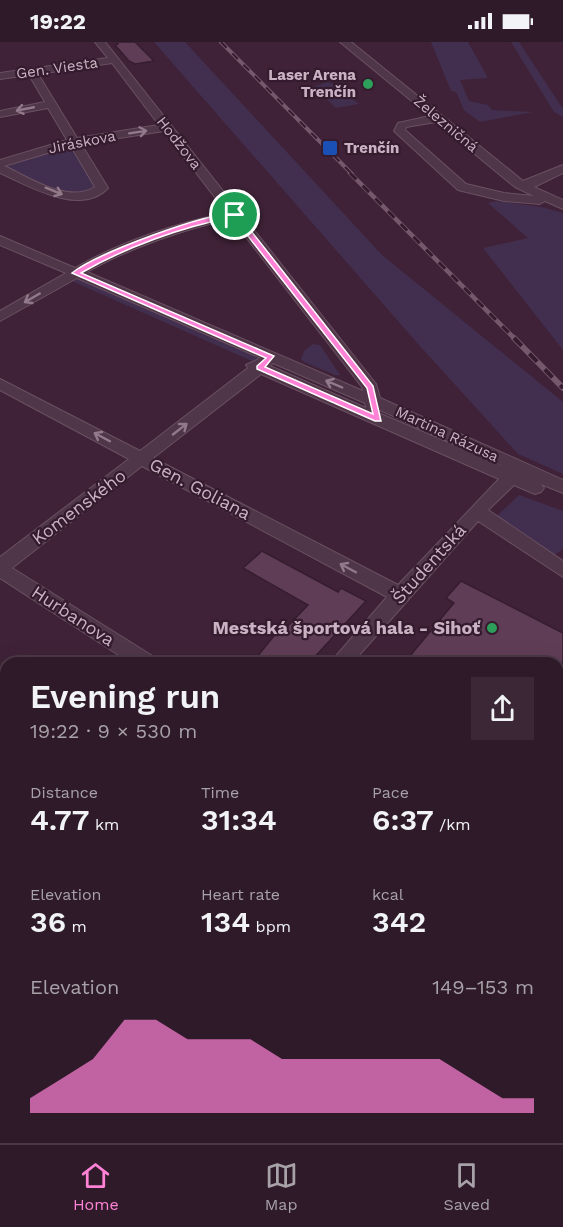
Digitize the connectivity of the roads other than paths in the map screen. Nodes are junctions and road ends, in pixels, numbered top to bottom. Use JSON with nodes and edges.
{"nodes":[{"id":1,"x":100,"y":42,"type":"edge"},
{"id":2,"x":345,"y":42,"type":"edge"},
{"id":3,"x":114,"y":60,"type":"junction"},
{"id":4,"x":32,"y":72,"type":"junction"},
{"id":5,"x":0,"y":76,"type":"edge"},
{"id":6,"x":51,"y":104,"type":"junction"},
{"id":7,"x":0,"y":114,"type":"edge"},
{"id":8,"x":438,"y":118,"type":"junction"},
{"id":9,"x":166,"y":127,"type":"junction"},
{"id":10,"x":75,"y":142,"type":"junction"},
{"id":11,"x":0,"y":164,"type":"edge"},
{"id":12,"x":0,"y":169,"type":"edge"},
{"id":13,"x":563,"y":169,"type":"edge"},
{"id":14,"x":524,"y":187,"type":"junction"},
{"id":15,"x":557,"y":203,"type":"edge"},
{"id":16,"x":235,"y":215,"type":"junction"},
{"id":17,"x":0,"y":240,"type":"edge"},
{"id":18,"x":0,"y":252,"type":"edge"},
{"id":19,"x":70,"y":277,"type":"junction"},
{"id":20,"x":0,"y":317,"type":"edge"},
{"id":21,"x":266,"y":363,"type":"junction"},
{"id":22,"x":0,"y":384,"type":"edge"},
{"id":23,"x":371,"y":400,"type":"junction"},
{"id":24,"x":378,"y":419,"type":"junction"},
{"id":25,"x":142,"y":459,"type":"junction"},
{"id":26,"x":517,"y":473,"type":"junction"},
{"id":27,"x":563,"y":487,"type":"edge"},
{"id":28,"x":563,"y":498,"type":"edge"},
{"id":29,"x":478,"y":512,"type":"junction"},
{"id":30,"x":0,"y":568,"type":"edge"},
{"id":31,"x":563,"y":570,"type":"edge"},
{"id":32,"x":400,"y":595,"type":"junction"},
{"id":33,"x":138,"y":657,"type":"edge"},
{"id":34,"x":345,"y":657,"type":"edge"}],
"edges":[{"from":1,"to":3,"type":"street","name":"Hodžova"},
{"from":2,"to":8,"type":"street","name":"Železničná"},
{"from":3,"to":4,"type":"street","name":"Gen. Viesta"},
{"from":3,"to":9,"type":"street","name":"Hodžova"},
{"from":4,"to":5,"type":"street","name":"Gen. Viesta"},
{"from":4,"to":6,"type":"street"},
{"from":6,"to":7,"type":"street","one_way":true},
{"from":6,"to":10,"type":"street"},
{"from":8,"to":14,"type":"street","name":"Železničná"},
{"from":8,"to":15,"type":"street"},
{"from":10,"to":9,"type":"street","name":"Jiráskova","one_way":true},
{"from":9,"to":16,"type":"street","name":"Hodžova"},
{"from":10,"to":11,"type":"street","name":"Jiráskova"},
{"from":12,"to":10,"type":"street","one_way":true},
{"from":13,"to":14,"type":"street"},
{"from":14,"to":15,"type":"street","name":"Železničná"},
{"from":16,"to":19,"type":"street"},
{"from":16,"to":23,"type":"street","name":"Hodžova"},
{"from":17,"to":19,"type":"street","name":"Martina Rázusa"},
{"from":18,"to":19,"type":"street","name":"Martina Rázusa"},
{"from":19,"to":20,"type":"street","one_way":true},
{"from":19,"to":21,"type":"street","name":"Martina Rázusa"},
{"from":23,"to":21,"type":"street","name":"Martina Rázusa","one_way":true},
{"from":21,"to":24,"type":"street","name":"Martina Rázusa"},
{"from":25,"to":21,"type":"street","name":"Komenského","one_way":true},
{"from":25,"to":22,"type":"street","name":"Gen. Goliana","one_way":true},
{"from":23,"to":24,"type":"street","name":"Hodžova"},
{"from":23,"to":26,"type":"street","name":"Martina Rázusa"},
{"from":24,"to":26,"type":"street","name":"Martina Rázusa"},
{"from":25,"to":30,"type":"street","name":"Komenského"},
{"from":32,"to":25,"type":"street","name":"Gen. Goliana","one_way":true},
{"from":26,"to":27,"type":"street","name":"Martina Rázusa"},
{"from":26,"to":28,"type":"street","name":"Martina Rázusa"},
{"from":26,"to":29,"type":"street","name":"Študentská"},
{"from":29,"to":31,"type":"street"},
{"from":29,"to":32,"type":"street","name":"Študentská"},
{"from":30,"to":33,"type":"street","name":"Hurbanova"},
{"from":32,"to":34,"type":"street","name":"Študentská"}]}
